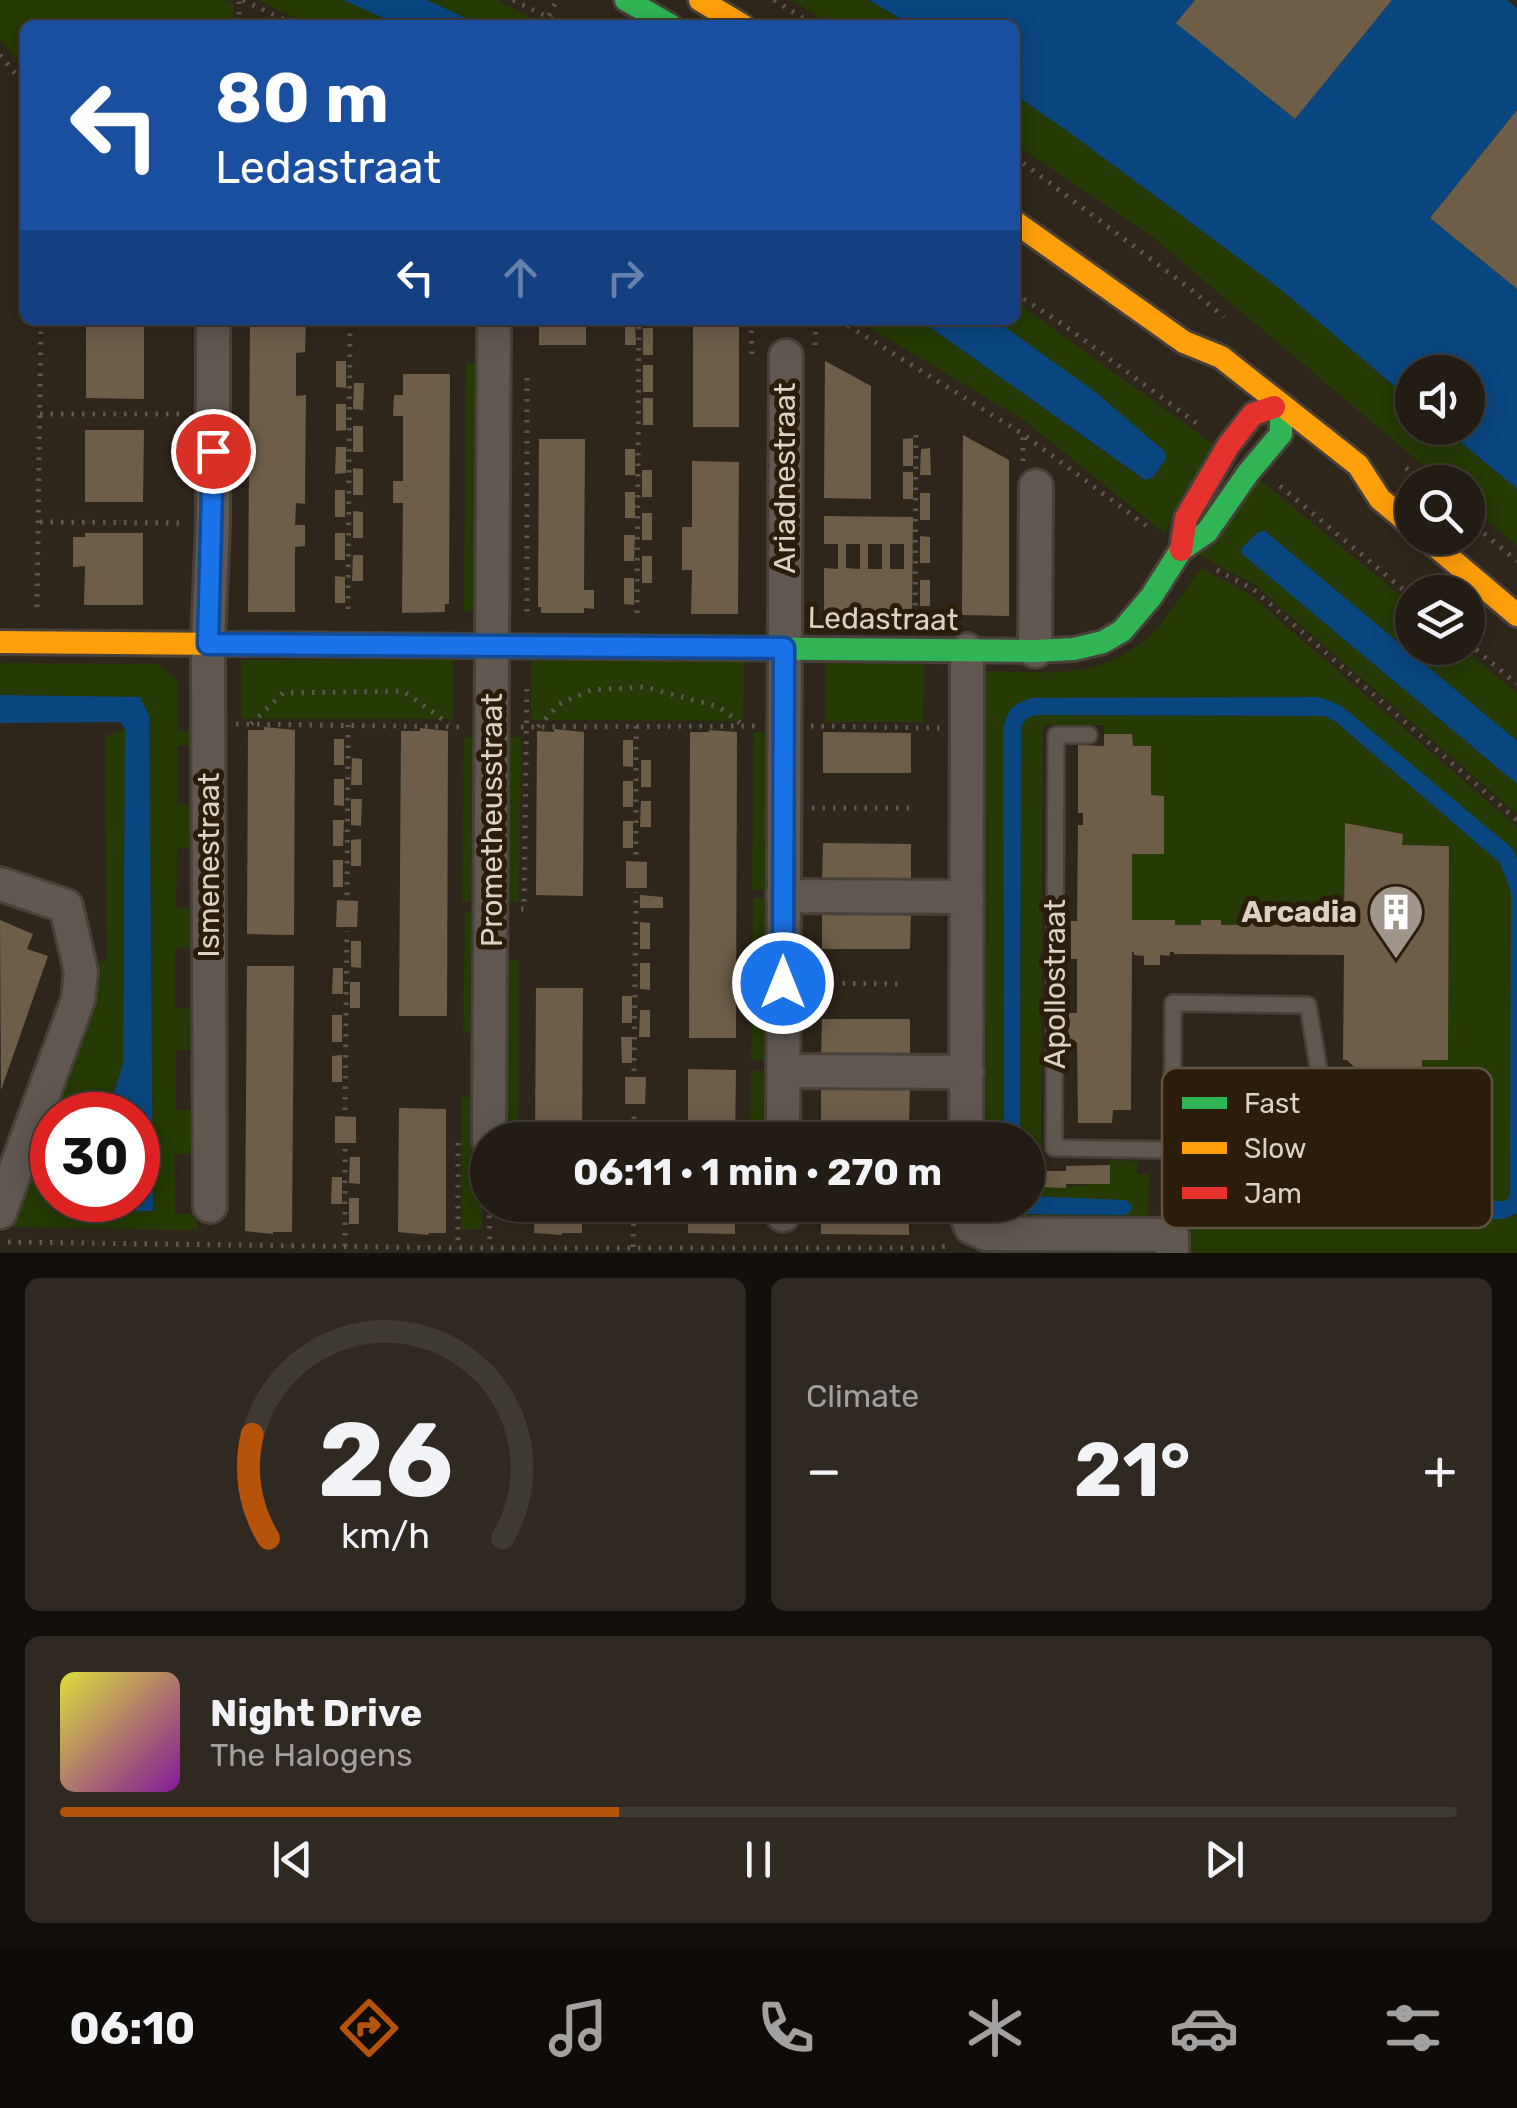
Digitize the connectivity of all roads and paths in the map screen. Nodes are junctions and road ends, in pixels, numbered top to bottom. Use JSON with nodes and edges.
{"nodes":[{"id":1,"x":241,"y":0,"type":"edge"},
{"id":2,"x":513,"y":0,"type":"edge"},
{"id":3,"x":556,"y":0,"type":"edge"},
{"id":4,"x":700,"y":0,"type":"edge"},
{"id":5,"x":774,"y":0,"type":"edge"},
{"id":6,"x":548,"y":17,"type":"junction"},
{"id":7,"x":283,"y":20,"type":"edge"},
{"id":8,"x":546,"y":20,"type":"edge"},
{"id":9,"x":554,"y":20,"type":"edge"},
{"id":10,"x":734,"y":20,"type":"edge"},
{"id":11,"x":806,"y":20,"type":"edge"},
{"id":12,"x":0,"y":55,"type":"edge"},
{"id":13,"x":20,"y":79,"type":"edge"},
{"id":14,"x":1020,"y":226,"type":"edge"},
{"id":15,"x":40,"y":325,"type":"edge"},
{"id":16,"x":214,"y":325,"type":"edge"},
{"id":17,"x":350,"y":325,"type":"edge"},
{"id":18,"x":494,"y":325,"type":"edge"},
{"id":19,"x":638,"y":325,"type":"edge"},
{"id":20,"x":1184,"y":342,"type":"junction"},
{"id":21,"x":786,"y":356,"type":"dead end"},
{"id":22,"x":1207,"y":378,"type":"dead end"},
{"id":23,"x":1281,"y":404,"type":"junction"},
{"id":24,"x":1246,"y":408,"type":"junction"},
{"id":25,"x":40,"y":414,"type":"junction"},
{"id":26,"x":213,"y":414,"type":"junction"},
{"id":27,"x":916,"y":430,"type":"dead end"},
{"id":28,"x":1288,"y":440,"type":"junction"},
{"id":29,"x":1344,"y":485,"type":"dead end"},
{"id":30,"x":1036,"y":486,"type":"dead end"},
{"id":31,"x":1380,"y":498,"type":"junction"},
{"id":32,"x":1395,"y":511,"type":"edge"},
{"id":33,"x":40,"y":522,"type":"junction"},
{"id":34,"x":213,"y":523,"type":"junction"},
{"id":35,"x":1485,"y":534,"type":"edge"},
{"id":36,"x":1180,"y":550,"type":"junction"},
{"id":37,"x":1446,"y":555,"type":"edge"},
{"id":38,"x":1517,"y":561,"type":"edge"},
{"id":39,"x":1517,"y":615,"type":"edge"},
{"id":40,"x":636,"y":621,"type":"dead end"},
{"id":41,"x":348,"y":622,"type":"dead end"},
{"id":42,"x":915,"y":624,"type":"dead end"},
{"id":43,"x":0,"y":642,"type":"edge"},
{"id":44,"x":36,"y":642,"type":"junction"},
{"id":45,"x":208,"y":644,"type":"junction"},
{"id":46,"x":493,"y":645,"type":"junction"},
{"id":47,"x":784,"y":648,"type":"junction"},
{"id":48,"x":967,"y":650,"type":"junction"},
{"id":49,"x":1035,"y":651,"type":"junction"},
{"id":50,"x":1485,"y":657,"type":"edge"},
{"id":51,"x":1517,"y":684,"type":"edge"},
{"id":52,"x":208,"y":724,"type":"junction"},
{"id":53,"x":250,"y":724,"type":"junction"},
{"id":54,"x":348,"y":725,"type":"junction"},
{"id":55,"x":452,"y":726,"type":"junction"},
{"id":56,"x":636,"y":726,"type":"junction"},
{"id":57,"x":745,"y":726,"type":"junction"},
{"id":58,"x":784,"y":726,"type":"junction"},
{"id":59,"x":492,"y":727,"type":"junction"},
{"id":60,"x":538,"y":727,"type":"junction"},
{"id":61,"x":967,"y":728,"type":"junction"},
{"id":62,"x":1089,"y":735,"type":"dead end"},
{"id":63,"x":784,"y":808,"type":"junction"},
{"id":64,"x":911,"y":808,"type":"dead end"},
{"id":65,"x":636,"y":855,"type":"dead end"},
{"id":66,"x":0,"y":884,"type":"edge"},
{"id":67,"x":636,"y":892,"type":"dead end"},
{"id":68,"x":347,"y":895,"type":"dead end"},
{"id":69,"x":783,"y":896,"type":"junction"},
{"id":70,"x":967,"y":897,"type":"junction"},
{"id":71,"x":348,"y":931,"type":"dead end"},
{"id":72,"x":783,"y":983,"type":"junction"},
{"id":73,"x":898,"y":984,"type":"dead end"},
{"id":74,"x":1173,"y":1068,"type":"edge"},
{"id":75,"x":1318,"y":1068,"type":"edge"},
{"id":76,"x":783,"y":1070,"type":"junction"},
{"id":77,"x":634,"y":1071,"type":"dead end"},
{"id":78,"x":967,"y":1072,"type":"junction"},
{"id":79,"x":346,"y":1110,"type":"dead end"},
{"id":80,"x":634,"y":1110,"type":"dead end"},
{"id":81,"x":490,"y":1122,"type":"edge"},
{"id":82,"x":634,"y":1122,"type":"edge"},
{"id":83,"x":783,"y":1122,"type":"edge"},
{"id":84,"x":966,"y":1122,"type":"edge"},
{"id":85,"x":345,"y":1146,"type":"dead end"},
{"id":86,"x":1162,"y":1155,"type":"edge"},
{"id":87,"x":210,"y":1206,"type":"dead end"},
{"id":88,"x":0,"y":1212,"type":"edge"},
{"id":89,"x":489,"y":1222,"type":"edge"},
{"id":90,"x":634,"y":1222,"type":"edge"},
{"id":91,"x":965,"y":1222,"type":"edge"},
{"id":92,"x":974,"y":1222,"type":"edge"},
{"id":93,"x":0,"y":1241,"type":"edge"},
{"id":94,"x":33,"y":1244,"type":"junction"},
{"id":95,"x":1172,"y":1244,"type":"edge"},
{"id":96,"x":344,"y":1246,"type":"junction"},
{"id":97,"x":634,"y":1246,"type":"junction"},
{"id":98,"x":490,"y":1247,"type":"junction"},
{"id":99,"x":744,"y":1250,"type":"edge"},
{"id":100,"x":30,"y":1253,"type":"edge"}],
"edges":[{"from":1,"to":7,"type":"path"},
{"from":2,"to":6,"type":"path"},
{"from":3,"to":6,"type":"path"},
{"from":4,"to":10,"type":"street"},
{"from":5,"to":11,"type":"path"},
{"from":6,"to":8,"type":"path"},
{"from":6,"to":9,"type":"path"},
{"from":12,"to":13,"type":"path"},
{"from":14,"to":20,"type":"street"},
{"from":15,"to":25,"type":"path"},
{"from":16,"to":26,"type":"street","name":"Ismenestraat"},
{"from":17,"to":41,"type":"path"},
{"from":18,"to":46,"type":"street","name":"Prometheusstraat"},
{"from":19,"to":40,"type":"path"},
{"from":20,"to":22,"type":"street"},
{"from":20,"to":23,"type":"street"},
{"from":21,"to":47,"type":"street","name":"Ariadnestraat"},
{"from":23,"to":24,"type":"street"},
{"from":23,"to":28,"type":"street"},
{"from":23,"to":31,"type":"street"},
{"from":24,"to":28,"type":"street"},
{"from":24,"to":36,"type":"street","name":"Ledastraat"},
{"from":25,"to":26,"type":"path"},
{"from":25,"to":33,"type":"path"},
{"from":26,"to":34,"type":"street","name":"Ismenestraat"},
{"from":27,"to":42,"type":"path"},
{"from":28,"to":36,"type":"street","name":"Ledastraat"},
{"from":29,"to":31,"type":"street"},
{"from":30,"to":49,"type":"street"},
{"from":31,"to":32,"type":"street"},
{"from":33,"to":34,"type":"path"},
{"from":33,"to":44,"type":"path"},
{"from":34,"to":45,"type":"street","name":"Ismenestraat"},
{"from":35,"to":38,"type":"path"},
{"from":36,"to":49,"type":"street","name":"Ledastraat"},
{"from":37,"to":39,"type":"street"},
{"from":43,"to":44,"type":"street","name":"Ledastraat"},
{"from":44,"to":45,"type":"street","name":"Ledastraat"},
{"from":45,"to":46,"type":"street","name":"Ledastraat"},
{"from":45,"to":52,"type":"street","name":"Ismenestraat"},
{"from":46,"to":47,"type":"street","name":"Ledastraat"},
{"from":46,"to":59,"type":"street","name":"Prometheusstraat"},
{"from":47,"to":48,"type":"street","name":"Ledastraat"},
{"from":47,"to":58,"type":"street","name":"Ariadnestraat"},
{"from":48,"to":49,"type":"street","name":"Ledastraat"},
{"from":48,"to":61,"type":"street"},
{"from":50,"to":51,"type":"path"},
{"from":52,"to":53,"type":"path"},
{"from":52,"to":87,"type":"street","name":"Ismenestraat"},
{"from":53,"to":54,"type":"path"},
{"from":53,"to":55,"type":"path"},
{"from":54,"to":55,"type":"path"},
{"from":54,"to":68,"type":"path"},
{"from":55,"to":59,"type":"path"},
{"from":56,"to":57,"type":"path"},
{"from":56,"to":60,"type":"path"},
{"from":56,"to":65,"type":"path"},
{"from":57,"to":58,"type":"path"},
{"from":57,"to":60,"type":"path"},
{"from":58,"to":61,"type":"path"},
{"from":58,"to":63,"type":"street","name":"Ariadnestraat"},
{"from":59,"to":60,"type":"path"},
{"from":59,"to":81,"type":"street","name":"Prometheusstraat"},
{"from":61,"to":70,"type":"street"},
{"from":62,"to":86,"type":"lane","name":"Apollostraat"},
{"from":63,"to":64,"type":"path"},
{"from":63,"to":69,"type":"street","name":"Ariadnestraat"},
{"from":66,"to":88,"type":"street"},
{"from":67,"to":77,"type":"path"},
{"from":69,"to":70,"type":"street"},
{"from":69,"to":72,"type":"street","name":"Ariadnestraat"},
{"from":70,"to":78,"type":"street"},
{"from":71,"to":79,"type":"path"},
{"from":72,"to":73,"type":"path"},
{"from":72,"to":76,"type":"street","name":"Ariadnestraat"},
{"from":74,"to":75,"type":"lane"},
{"from":76,"to":78,"type":"street"},
{"from":76,"to":83,"type":"street","name":"Ariadnestraat"},
{"from":78,"to":84,"type":"street"},
{"from":80,"to":82,"type":"path"},
{"from":85,"to":96,"type":"path"},
{"from":89,"to":98,"type":"path"},
{"from":90,"to":97,"type":"path"},
{"from":91,"to":99,"type":"path"},
{"from":92,"to":95,"type":"street"},
{"from":93,"to":94,"type":"path"},
{"from":94,"to":96,"type":"path"},
{"from":94,"to":100,"type":"path"},
{"from":96,"to":98,"type":"path"},
{"from":97,"to":98,"type":"path"},
{"from":97,"to":99,"type":"path"}]}
